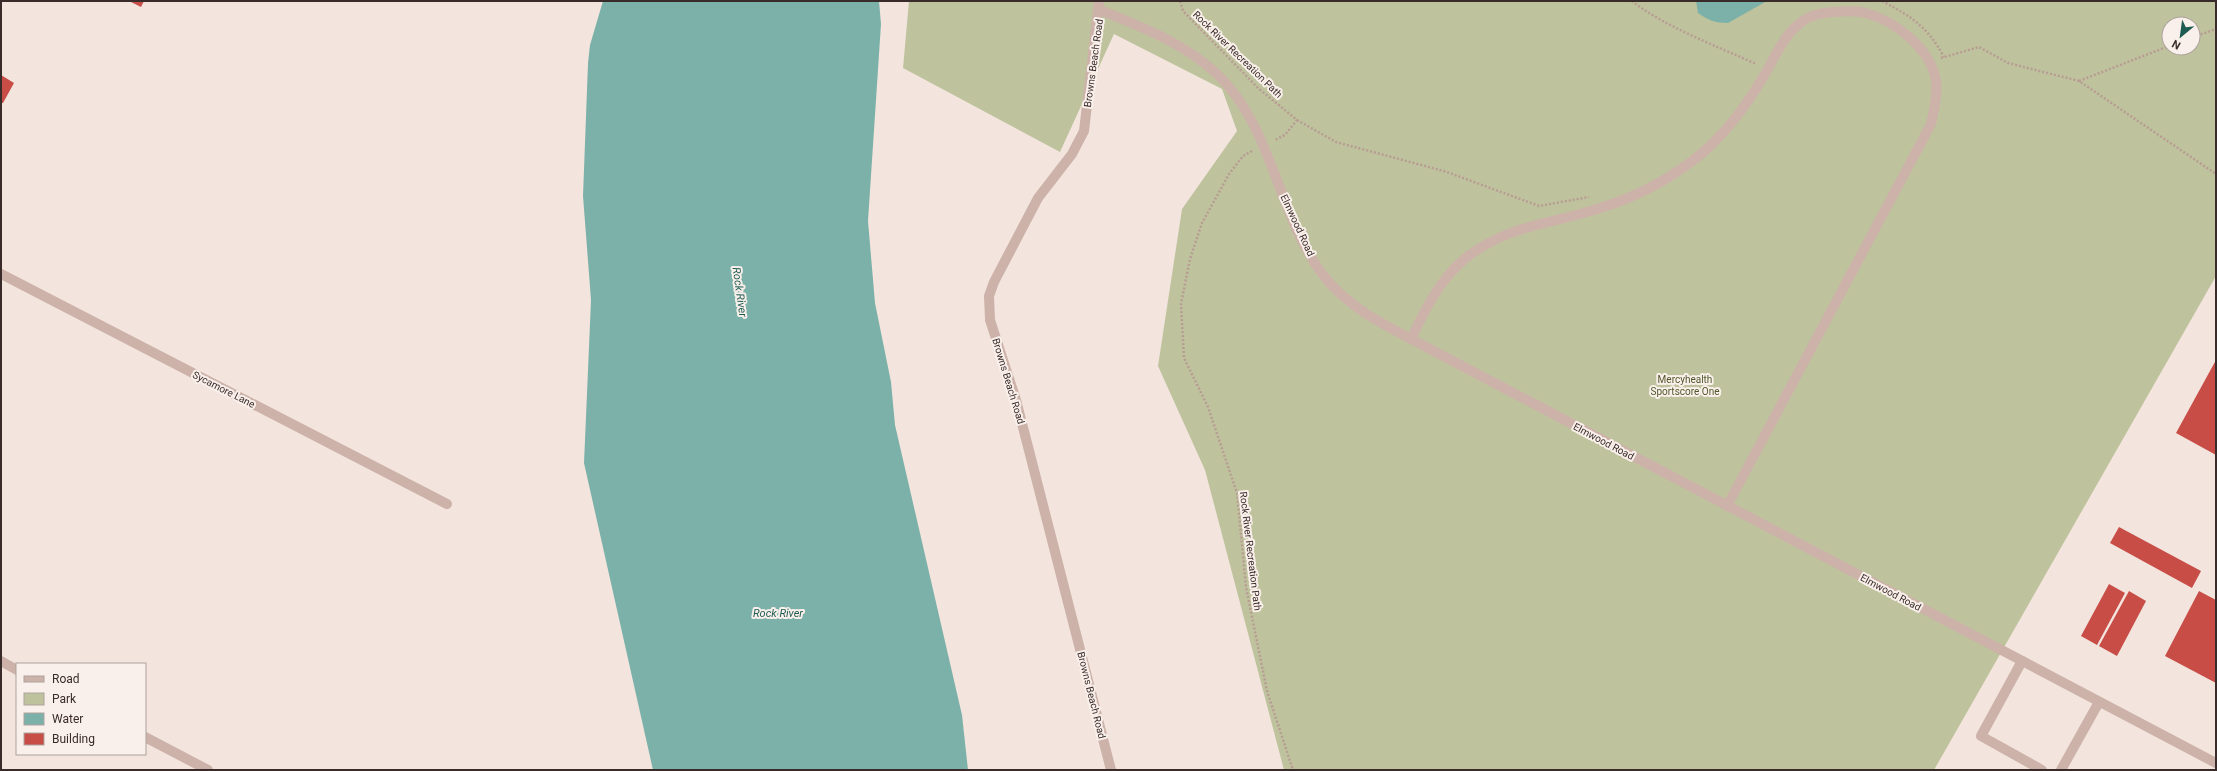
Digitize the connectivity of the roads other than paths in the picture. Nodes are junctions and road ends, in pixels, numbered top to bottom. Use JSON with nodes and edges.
{"nodes":[{"id":1,"x":1100,"y":5,"type":"edge"},
{"id":2,"x":1,"y":274,"type":"edge"},
{"id":3,"x":1411,"y":339,"type":"junction"},
{"id":4,"x":447,"y":504,"type":"dead end"},
{"id":5,"x":1727,"y":506,"type":"junction"},
{"id":6,"x":1,"y":661,"type":"edge"},
{"id":7,"x":2022,"y":661,"type":"junction"},
{"id":8,"x":16,"y":669,"type":"edge"},
{"id":9,"x":2100,"y":702,"type":"junction"},
{"id":10,"x":146,"y":738,"type":"edge"},
{"id":11,"x":2216,"y":763,"type":"edge"},
{"id":12,"x":208,"y":770,"type":"edge"},
{"id":13,"x":1111,"y":770,"type":"edge"},
{"id":14,"x":2042,"y":770,"type":"edge"},
{"id":15,"x":2061,"y":770,"type":"edge"}],
"edges":[{"from":1,"to":3,"type":"street","name":"Elmwood Road"},
{"from":1,"to":13,"type":"street","name":"Browns Beach Road"},
{"from":2,"to":4,"type":"street","name":"Sycamore Lane"},
{"from":3,"to":5,"type":"street","name":"Elmwood Road"},
{"from":3,"to":5,"type":"street"},
{"from":5,"to":7,"type":"street","name":"Elmwood Road"},
{"from":6,"to":8,"type":"street"},
{"from":7,"to":9,"type":"street","name":"Elmwood Road"},
{"from":7,"to":14,"type":"street"},
{"from":9,"to":11,"type":"street","name":"Elmwood Road"},
{"from":9,"to":15,"type":"street"},
{"from":10,"to":12,"type":"street"}]}
